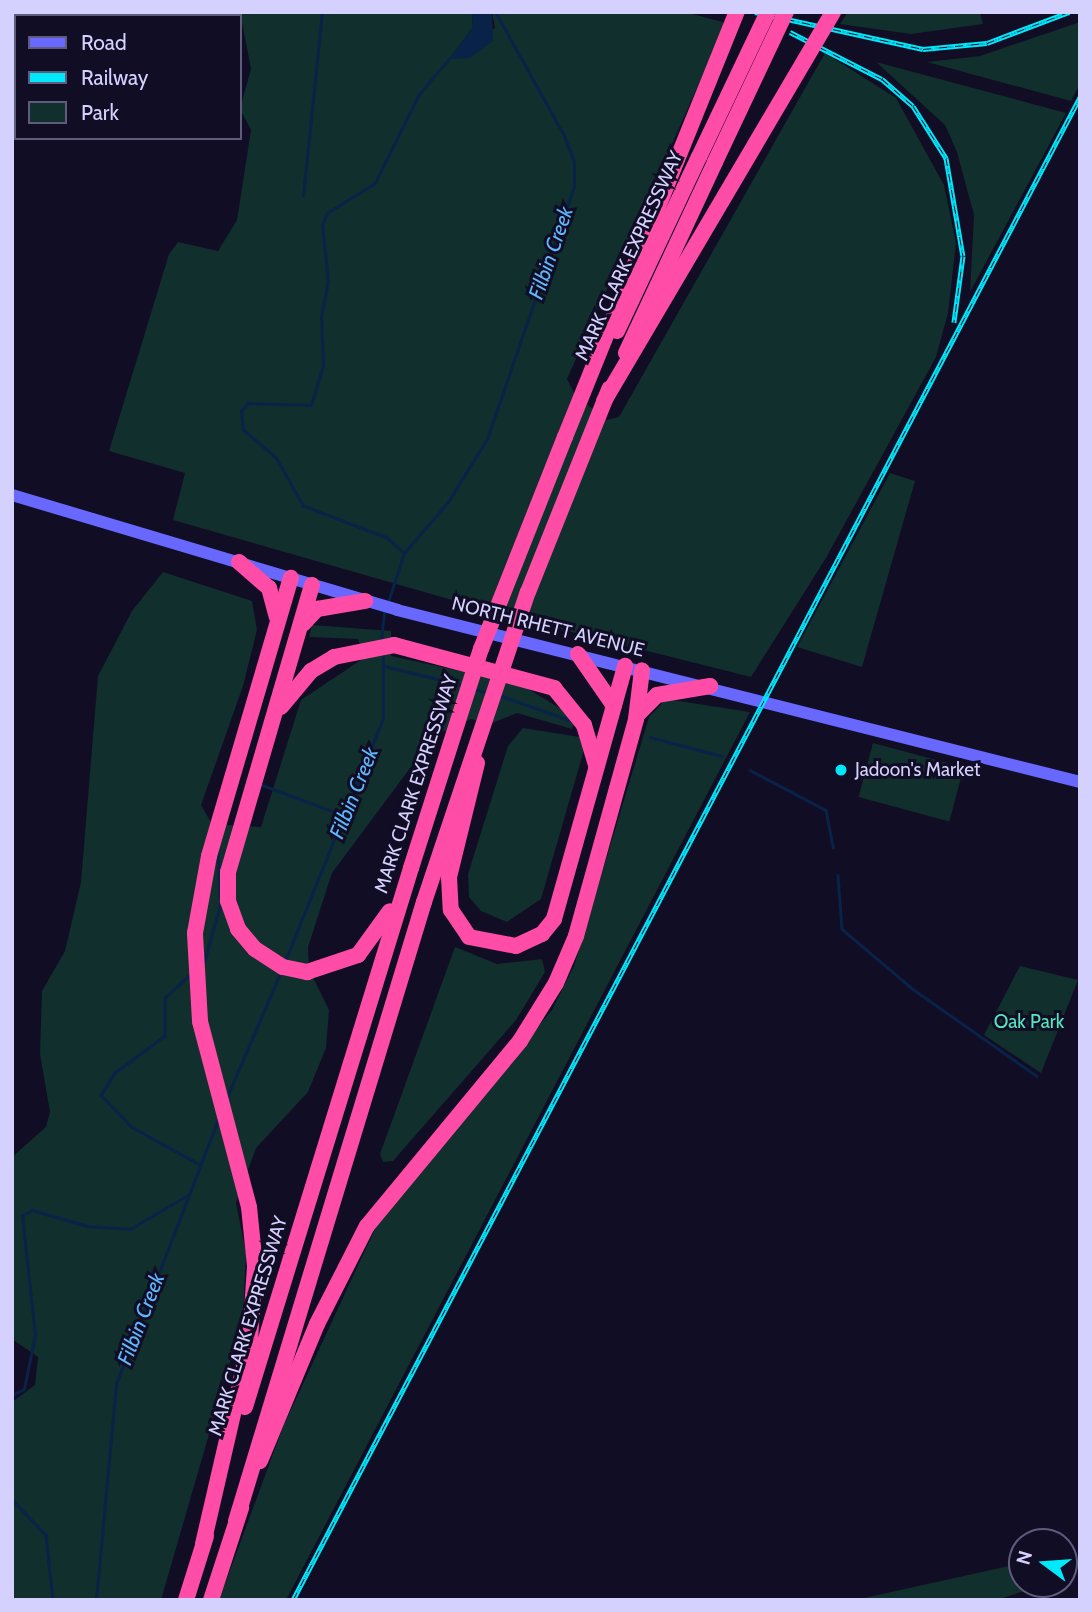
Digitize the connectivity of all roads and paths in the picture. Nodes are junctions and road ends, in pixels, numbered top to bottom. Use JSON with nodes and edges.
{"nodes":[{"id":1,"x":737,"y":12,"type":"edge"},
{"id":2,"x":768,"y":12,"type":"edge"},
{"id":3,"x":786,"y":12,"type":"edge"},
{"id":4,"x":833,"y":12,"type":"edge"},
{"id":5,"x":604,"y":401,"type":"junction"},
{"id":6,"x":565,"y":437,"type":"junction"},
{"id":7,"x":12,"y":495,"type":"edge"},
{"id":8,"x":239,"y":562,"type":"junction"},
{"id":9,"x":291,"y":578,"type":"junction"},
{"id":10,"x":312,"y":584,"type":"junction"},
{"id":11,"x":365,"y":601,"type":"junction"},
{"id":12,"x":278,"y":619,"type":"junction"},
{"id":13,"x":298,"y":636,"type":"junction"},
{"id":14,"x":578,"y":654,"type":"junction"},
{"id":15,"x":625,"y":666,"type":"junction"},
{"id":16,"x":642,"y":670,"type":"junction"},
{"id":17,"x":499,"y":675,"type":"junction"},
{"id":18,"x":710,"y":686,"type":"junction"},
{"id":19,"x":614,"y":706,"type":"junction"},
{"id":20,"x":636,"y":719,"type":"junction"},
{"id":21,"x":268,"y":730,"type":"junction"},
{"id":22,"x":596,"y":774,"type":"junction"},
{"id":23,"x":1080,"y":782,"type":"edge"},
{"id":24,"x":411,"y":867,"type":"junction"},
{"id":25,"x":236,"y":1521,"type":"junction"},
{"id":26,"x":203,"y":1544,"type":"junction"},
{"id":27,"x":186,"y":1600,"type":"edge"},
{"id":28,"x":211,"y":1600,"type":"edge"}],
"edges":[{"from":1,"to":6,"type":"highway"},
{"from":2,"to":6,"type":"highway","name":"MARK CLARK EXPRESSWAY","bridge":true},
{"from":3,"to":5,"type":"highway","name":"MARK CLARK EXPRESSWAY","bridge":true},
{"from":4,"to":5,"type":"highway","bridge":true},
{"from":5,"to":17,"type":"highway","name":"MARK CLARK EXPRESSWAY","bridge":true},
{"from":6,"to":24,"type":"highway","name":"MARK CLARK EXPRESSWAY","bridge":true},
{"from":7,"to":8,"type":"main road","name":"NORTH RHETT AVENUE"},
{"from":8,"to":9,"type":"main road","name":"NORTH RHETT AVENUE"},
{"from":8,"to":12,"type":"highway"},
{"from":9,"to":10,"type":"main road","name":"NORTH RHETT AVENUE"},
{"from":9,"to":12,"type":"highway"},
{"from":10,"to":11,"type":"main road","name":"NORTH RHETT AVENUE"},
{"from":10,"to":13,"type":"highway"},
{"from":11,"to":13,"type":"highway"},
{"from":11,"to":14,"type":"main road","name":"NORTH RHETT AVENUE"},
{"from":12,"to":26,"type":"highway"},
{"from":13,"to":21,"type":"highway"},
{"from":14,"to":15,"type":"main road","name":"NORTH RHETT AVENUE"},
{"from":14,"to":19,"type":"highway"},
{"from":15,"to":16,"type":"main road","name":"NORTH RHETT AVENUE"},
{"from":15,"to":19,"type":"highway"},
{"from":16,"to":18,"type":"main road","name":"NORTH RHETT AVENUE"},
{"from":16,"to":20,"type":"highway"},
{"from":17,"to":22,"type":"highway","bridge":true},
{"from":17,"to":25,"type":"highway","name":"MARK CLARK EXPRESSWAY","bridge":true},
{"from":18,"to":20,"type":"highway"},
{"from":18,"to":23,"type":"main road","name":"NORTH RHETT AVENUE"},
{"from":19,"to":22,"type":"highway"},
{"from":20,"to":25,"type":"highway","bridge":true},
{"from":21,"to":22,"type":"highway"},
{"from":21,"to":24,"type":"highway"},
{"from":24,"to":26,"type":"highway","name":"MARK CLARK EXPRESSWAY"},
{"from":25,"to":28,"type":"highway","name":"MARK CLARK EXPRESSWAY"},
{"from":26,"to":27,"type":"highway","name":"MARK CLARK EXPRESSWAY"}]}
